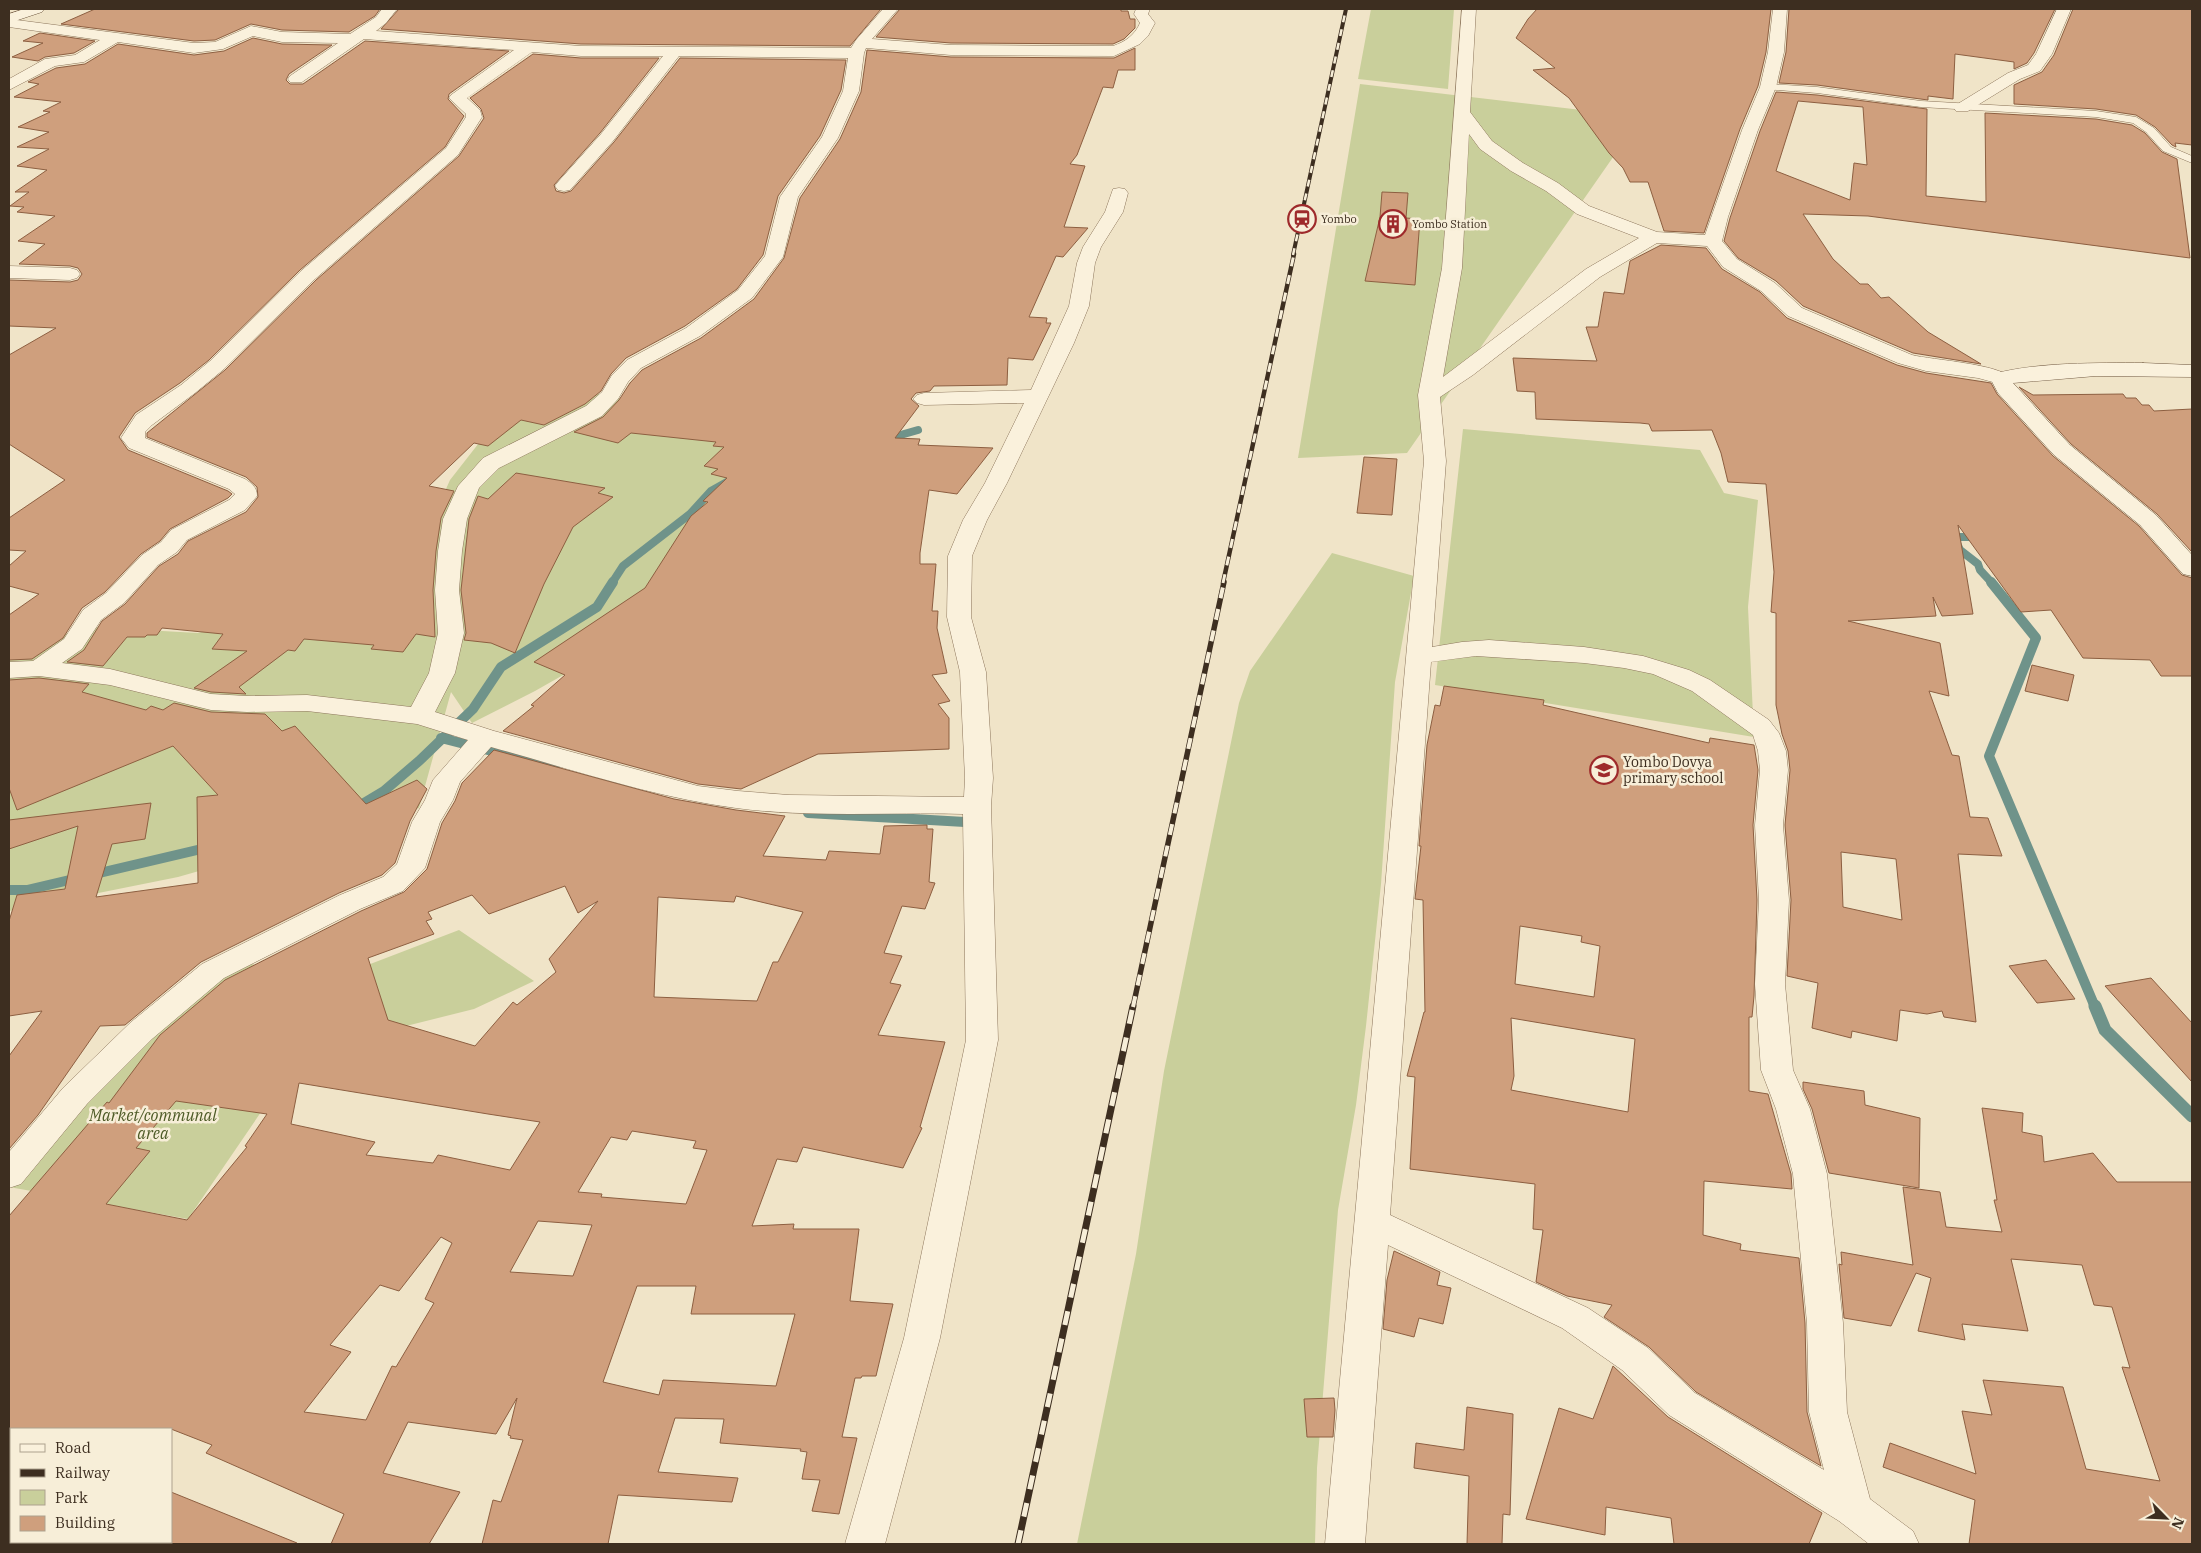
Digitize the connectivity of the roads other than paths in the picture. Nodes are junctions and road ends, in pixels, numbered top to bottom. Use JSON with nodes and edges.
{"nodes":[{"id":1,"x":36,"y":9,"type":"edge"},
{"id":2,"x":390,"y":9,"type":"edge"},
{"id":3,"x":891,"y":9,"type":"edge"},
{"id":4,"x":1142,"y":9,"type":"edge"},
{"id":5,"x":1469,"y":9,"type":"edge"},
{"id":6,"x":1780,"y":9,"type":"edge"},
{"id":7,"x":2064,"y":9,"type":"edge"},
{"id":8,"x":9,"y":21,"type":"edge"},
{"id":9,"x":359,"y":36,"type":"junction"},
{"id":10,"x":114,"y":38,"type":"junction"},
{"id":11,"x":529,"y":47,"type":"junction"},
{"id":12,"x":858,"y":48,"type":"junction"},
{"id":13,"x":674,"y":53,"type":"junction"},
{"id":14,"x":296,"y":79,"type":"dead end"},
{"id":15,"x":9,"y":85,"type":"edge"},
{"id":16,"x":1768,"y":87,"type":"junction"},
{"id":17,"x":1962,"y":108,"type":"junction"},
{"id":18,"x":1462,"y":112,"type":"junction"},
{"id":19,"x":2192,"y":160,"type":"edge"},
{"id":20,"x":564,"y":186,"type":"dead end"},
{"id":21,"x":1118,"y":193,"type":"dead end"},
{"id":22,"x":1654,"y":237,"type":"junction"},
{"id":23,"x":1713,"y":241,"type":"junction"},
{"id":24,"x":9,"y":272,"type":"edge"},
{"id":25,"x":70,"y":274,"type":"dead end"},
{"id":26,"x":2192,"y":372,"type":"edge"},
{"id":27,"x":2000,"y":378,"type":"junction"},
{"id":28,"x":1429,"y":395,"type":"junction"},
{"id":29,"x":1039,"y":396,"type":"junction"},
{"id":30,"x":924,"y":399,"type":"dead end"},
{"id":31,"x":2192,"y":569,"type":"edge"},
{"id":32,"x":1420,"y":657,"type":"junction"},
{"id":33,"x":39,"y":668,"type":"junction"},
{"id":34,"x":9,"y":670,"type":"edge"},
{"id":35,"x":420,"y":716,"type":"junction"},
{"id":36,"x":486,"y":737,"type":"junction"},
{"id":37,"x":977,"y":806,"type":"junction"},
{"id":38,"x":9,"y":1175,"type":"edge"},
{"id":39,"x":1372,"y":1222,"type":"junction"},
{"id":40,"x":1853,"y":1509,"type":"junction"},
{"id":41,"x":865,"y":1544,"type":"edge"},
{"id":42,"x":1345,"y":1544,"type":"edge"},
{"id":43,"x":1899,"y":1544,"type":"edge"}],
"edges":[{"from":1,"to":8,"type":"street"},
{"from":2,"to":9,"type":"street"},
{"from":3,"to":12,"type":"street"},
{"from":4,"to":12,"type":"street"},
{"from":5,"to":18,"type":"street"},
{"from":6,"to":16,"type":"street"},
{"from":7,"to":17,"type":"street"},
{"from":8,"to":10,"type":"street"},
{"from":9,"to":10,"type":"street"},
{"from":9,"to":11,"type":"street"},
{"from":9,"to":14,"type":"street"},
{"from":10,"to":15,"type":"street"},
{"from":11,"to":13,"type":"street"},
{"from":11,"to":33,"type":"street"},
{"from":12,"to":13,"type":"street"},
{"from":12,"to":35,"type":"street"},
{"from":13,"to":20,"type":"street"},
{"from":16,"to":17,"type":"lane"},
{"from":16,"to":23,"type":"street"},
{"from":17,"to":19,"type":"lane"},
{"from":18,"to":22,"type":"street"},
{"from":18,"to":28,"type":"street"},
{"from":21,"to":29,"type":"street"},
{"from":22,"to":23,"type":"street"},
{"from":22,"to":28,"type":"street"},
{"from":23,"to":27,"type":"street"},
{"from":24,"to":25,"type":"street"},
{"from":26,"to":27,"type":"street"},
{"from":27,"to":31,"type":"street"},
{"from":28,"to":32,"type":"street"},
{"from":29,"to":30,"type":"street"},
{"from":29,"to":37,"type":"street"},
{"from":32,"to":39,"type":"street"},
{"from":32,"to":40,"type":"street"},
{"from":33,"to":34,"type":"street"},
{"from":33,"to":35,"type":"street"},
{"from":35,"to":36,"type":"street"},
{"from":36,"to":37,"type":"street"},
{"from":36,"to":38,"type":"street"},
{"from":37,"to":41,"type":"street"},
{"from":39,"to":40,"type":"street"},
{"from":39,"to":42,"type":"street"},
{"from":40,"to":43,"type":"street"}]}
